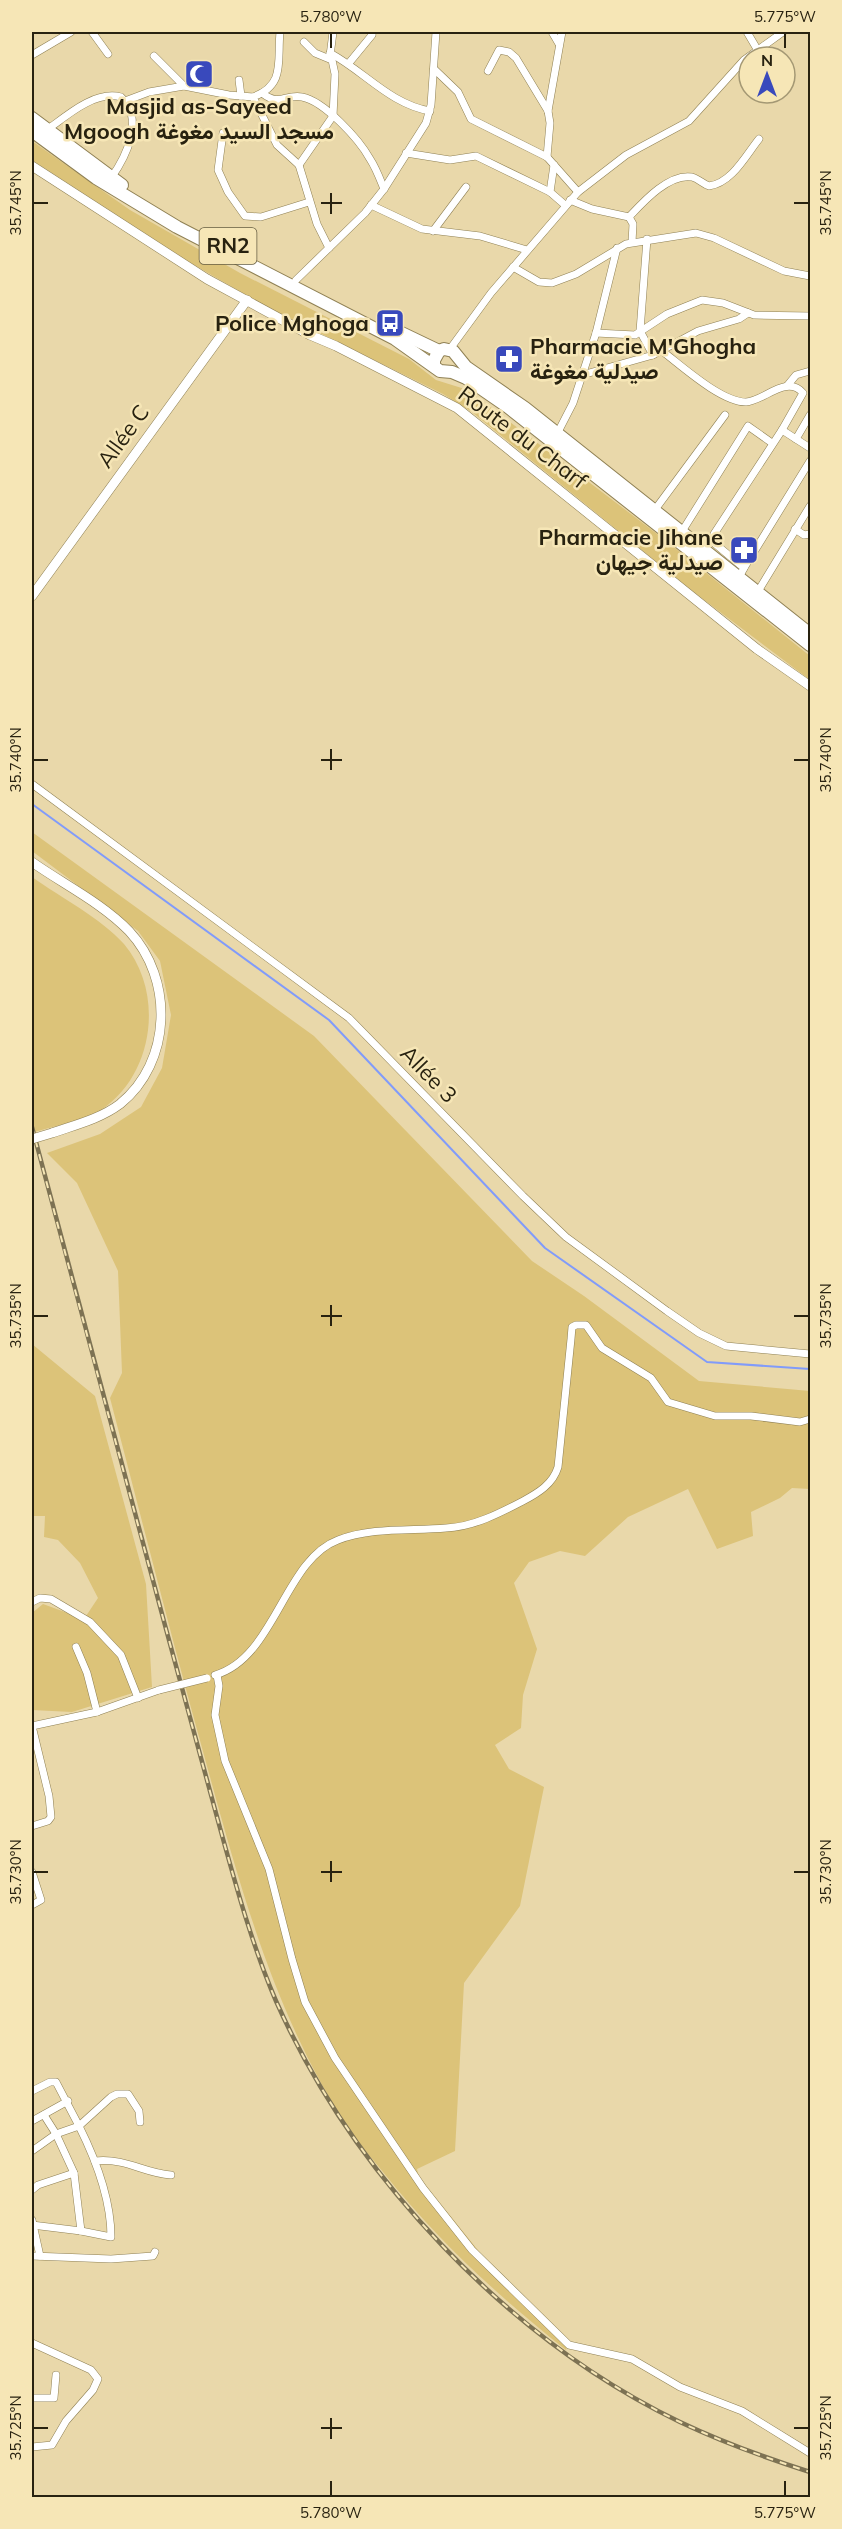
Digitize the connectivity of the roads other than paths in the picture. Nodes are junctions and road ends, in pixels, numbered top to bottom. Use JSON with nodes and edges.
{"nodes":[{"id":1,"x":71,"y":32,"type":"edge"},
{"id":2,"x":93,"y":32,"type":"edge"},
{"id":3,"x":280,"y":32,"type":"edge"},
{"id":4,"x":333,"y":32,"type":"edge"},
{"id":5,"x":436,"y":32,"type":"edge"},
{"id":6,"x":552,"y":32,"type":"edge"},
{"id":7,"x":562,"y":32,"type":"edge"},
{"id":8,"x":747,"y":32,"type":"edge"},
{"id":9,"x":783,"y":32,"type":"edge"},
{"id":10,"x":372,"y":35,"type":"dead end"},
{"id":11,"x":304,"y":42,"type":"dead end"},
{"id":12,"x":559,"y":44,"type":"junction"},
{"id":13,"x":755,"y":45,"type":"edge"},
{"id":14,"x":763,"y":45,"type":"edge"},
{"id":15,"x":108,"y":54,"type":"dead end"},
{"id":16,"x":32,"y":55,"type":"edge"},
{"id":17,"x":154,"y":56,"type":"dead end"},
{"id":18,"x":330,"y":56,"type":"junction"},
{"id":19,"x":349,"y":63,"type":"junction"},
{"id":20,"x":434,"y":69,"type":"junction"},
{"id":21,"x":737,"y":70,"type":"edge"},
{"id":22,"x":488,"y":71,"type":"dead end"},
{"id":23,"x":239,"y":80,"type":"dead end"},
{"id":24,"x":184,"y":86,"type":"junction"},
{"id":25,"x":262,"y":93,"type":"junction"},
{"id":26,"x":241,"y":96,"type":"junction"},
{"id":27,"x":253,"y":96,"type":"junction"},
{"id":28,"x":125,"y":101,"type":"junction"},
{"id":29,"x":430,"y":111,"type":"junction"},
{"id":30,"x":548,"y":111,"type":"junction"},
{"id":31,"x":333,"y":116,"type":"junction"},
{"id":32,"x":32,"y":118,"type":"edge"},
{"id":33,"x":47,"y":130,"type":"junction"},
{"id":34,"x":32,"y":131,"type":"edge"},
{"id":35,"x":223,"y":133,"type":"dead end"},
{"id":36,"x":759,"y":139,"type":"dead end"},
{"id":37,"x":406,"y":153,"type":"junction"},
{"id":38,"x":546,"y":157,"type":"junction"},
{"id":39,"x":299,"y":165,"type":"junction"},
{"id":40,"x":555,"y":165,"type":"junction"},
{"id":41,"x":32,"y":166,"type":"edge"},
{"id":42,"x":111,"y":178,"type":"junction"},
{"id":43,"x":466,"y":187,"type":"dead end"},
{"id":44,"x":384,"y":189,"type":"junction"},
{"id":45,"x":550,"y":192,"type":"junction"},
{"id":46,"x":578,"y":192,"type":"junction"},
{"id":47,"x":309,"y":202,"type":"junction"},
{"id":48,"x":568,"y":203,"type":"junction"},
{"id":49,"x":371,"y":205,"type":"junction"},
{"id":50,"x":630,"y":217,"type":"junction"},
{"id":51,"x":433,"y":231,"type":"junction"},
{"id":52,"x":647,"y":239,"type":"junction"},
{"id":53,"x":632,"y":242,"type":"junction"},
{"id":54,"x":329,"y":248,"type":"junction"},
{"id":55,"x":617,"y":248,"type":"junction"},
{"id":56,"x":527,"y":250,"type":"junction"},
{"id":57,"x":513,"y":267,"type":"junction"},
{"id":58,"x":810,"y":276,"type":"edge"},
{"id":59,"x":296,"y":280,"type":"junction"},
{"id":60,"x":247,"y":300,"type":"junction"},
{"id":61,"x":748,"y":313,"type":"junction"},
{"id":62,"x":810,"y":316,"type":"edge"},
{"id":63,"x":596,"y":333,"type":"junction"},
{"id":64,"x":640,"y":333,"type":"junction"},
{"id":65,"x":445,"y":350,"type":"junction"},
{"id":66,"x":662,"y":351,"type":"junction"},
{"id":67,"x":653,"y":355,"type":"junction"},
{"id":68,"x":459,"y":360,"type":"junction"},
{"id":69,"x":434,"y":365,"type":"junction"},
{"id":70,"x":810,"y":371,"type":"edge"},
{"id":71,"x":452,"y":372,"type":"junction"},
{"id":72,"x":582,"y":375,"type":"junction"},
{"id":73,"x":787,"y":386,"type":"junction"},
{"id":74,"x":725,"y":415,"type":"dead end"},
{"id":75,"x":810,"y":416,"type":"edge"},
{"id":76,"x":782,"y":430,"type":"junction"},
{"id":77,"x":557,"y":434,"type":"junction"},
{"id":78,"x":796,"y":439,"type":"junction"},
{"id":79,"x":772,"y":443,"type":"junction"},
{"id":80,"x":810,"y":448,"type":"edge"},
{"id":81,"x":810,"y":461,"type":"edge"},
{"id":82,"x":810,"y":507,"type":"edge"},
{"id":83,"x":654,"y":511,"type":"junction"},
{"id":84,"x":795,"y":529,"type":"junction"},
{"id":85,"x":681,"y":533,"type":"junction"},
{"id":86,"x":810,"y":534,"type":"edge"},
{"id":87,"x":741,"y":573,"type":"junction"},
{"id":88,"x":757,"y":593,"type":"junction"},
{"id":89,"x":32,"y":596,"type":"edge"},
{"id":90,"x":810,"y":634,"type":"edge"},
{"id":91,"x":810,"y":645,"type":"edge"},
{"id":92,"x":810,"y":686,"type":"edge"},
{"id":93,"x":32,"y":783,"type":"edge"},
{"id":94,"x":32,"y":862,"type":"edge"},
{"id":95,"x":32,"y":1138,"type":"edge"},
{"id":96,"x":810,"y":1353,"type":"edge"},
{"id":97,"x":810,"y":1419,"type":"edge"},
{"id":98,"x":32,"y":1602,"type":"edge"},
{"id":99,"x":76,"y":1647,"type":"dead end"},
{"id":100,"x":217,"y":1675,"type":"junction"},
{"id":101,"x":138,"y":1698,"type":"junction"},
{"id":102,"x":97,"y":1712,"type":"junction"},
{"id":103,"x":32,"y":1726,"type":"edge"},
{"id":104,"x":32,"y":1826,"type":"edge"},
{"id":105,"x":32,"y":1872,"type":"edge"},
{"id":106,"x":32,"y":1905,"type":"edge"},
{"id":107,"x":32,"y":2091,"type":"edge"},
{"id":108,"x":68,"y":2101,"type":"junction"},
{"id":109,"x":44,"y":2115,"type":"junction"},
{"id":110,"x":32,"y":2121,"type":"edge"},
{"id":111,"x":140,"y":2122,"type":"dead end"},
{"id":112,"x":79,"y":2126,"type":"junction"},
{"id":113,"x":56,"y":2134,"type":"junction"},
{"id":114,"x":32,"y":2151,"type":"edge"},
{"id":115,"x":95,"y":2161,"type":"junction"},
{"id":116,"x":74,"y":2173,"type":"junction"},
{"id":117,"x":171,"y":2175,"type":"dead end"},
{"id":118,"x":32,"y":2190,"type":"edge"},
{"id":119,"x":32,"y":2220,"type":"edge"},
{"id":120,"x":32,"y":2225,"type":"edge"},
{"id":121,"x":81,"y":2231,"type":"junction"},
{"id":122,"x":155,"y":2252,"type":"dead end"},
{"id":123,"x":36,"y":2256,"type":"edge"},
{"id":124,"x":32,"y":2343,"type":"edge"},
{"id":125,"x":56,"y":2375,"type":"dead end"},
{"id":126,"x":32,"y":2398,"type":"edge"},
{"id":127,"x":32,"y":2447,"type":"edge"},
{"id":128,"x":810,"y":2453,"type":"edge"}],
"edges":[{"from":1,"to":16,"type":"street"},
{"from":2,"to":15,"type":"street"},
{"from":3,"to":25,"type":"street"},
{"from":4,"to":18,"type":"street"},
{"from":5,"to":20,"type":"street"},
{"from":6,"to":12,"type":"street"},
{"from":7,"to":12,"type":"street"},
{"from":8,"to":13,"type":"street"},
{"from":9,"to":14,"type":"street"},
{"from":10,"to":19,"type":"street"},
{"from":11,"to":18,"type":"street"},
{"from":12,"to":30,"type":"street"},
{"from":17,"to":24,"type":"street"},
{"from":18,"to":19,"type":"street"},
{"from":18,"to":31,"type":"street"},
{"from":19,"to":29,"type":"street"},
{"from":20,"to":29,"type":"street"},
{"from":20,"to":38,"type":"street"},
{"from":21,"to":46,"type":"street"},
{"from":22,"to":30,"type":"street"},
{"from":23,"to":26,"type":"street"},
{"from":24,"to":26,"type":"street"},
{"from":24,"to":28,"type":"street"},
{"from":25,"to":27,"type":"street"},
{"from":25,"to":31,"type":"street"},
{"from":26,"to":27,"type":"street"},
{"from":27,"to":39,"type":"street"},
{"from":28,"to":33,"type":"street"},
{"from":28,"to":42,"type":"street"},
{"from":29,"to":37,"type":"street"},
{"from":30,"to":38,"type":"street"},
{"from":31,"to":39,"type":"street"},
{"from":31,"to":44,"type":"street"},
{"from":32,"to":33,"type":"highway","number":"RN2"},
{"from":33,"to":42,"type":"highway","number":"RN2"},
{"from":34,"to":69,"type":"highway","number":"RN2"},
{"from":35,"to":47,"type":"street"},
{"from":36,"to":50,"type":"street"},
{"from":37,"to":44,"type":"street"},
{"from":37,"to":45,"type":"street"},
{"from":38,"to":40,"type":"street"},
{"from":39,"to":47,"type":"street"},
{"from":40,"to":45,"type":"street"},
{"from":40,"to":46,"type":"street"},
{"from":41,"to":60,"type":"street","name":"Route du Charf"},
{"from":42,"to":59,"type":"highway","number":"RN2"},
{"from":43,"to":51,"type":"street"},
{"from":44,"to":49,"type":"street"},
{"from":45,"to":48,"type":"street"},
{"from":46,"to":48,"type":"street"},
{"from":47,"to":54,"type":"street"},
{"from":48,"to":50,"type":"street"},
{"from":48,"to":56,"type":"street"},
{"from":49,"to":51,"type":"street"},
{"from":49,"to":54,"type":"street"},
{"from":50,"to":53,"type":"street"},
{"from":51,"to":56,"type":"street"},
{"from":52,"to":53,"type":"street"},
{"from":52,"to":58,"type":"street"},
{"from":52,"to":64,"type":"street"},
{"from":53,"to":55,"type":"street"},
{"from":54,"to":59,"type":"street"},
{"from":55,"to":57,"type":"street"},
{"from":55,"to":63,"type":"street"},
{"from":56,"to":57,"type":"street"},
{"from":57,"to":65,"type":"street"},
{"from":59,"to":65,"type":"highway","number":"RN2"},
{"from":60,"to":89,"type":"street","name":"Allée C"},
{"from":60,"to":92,"type":"street","name":"Route du Charf"},
{"from":61,"to":62,"type":"street"},
{"from":61,"to":64,"type":"street"},
{"from":61,"to":66,"type":"street"},
{"from":63,"to":64,"type":"street"},
{"from":63,"to":72,"type":"street"},
{"from":64,"to":67,"type":"street"},
{"from":65,"to":68,"type":"highway","number":"RN2"},
{"from":65,"to":69,"type":"highway"},
{"from":66,"to":67,"type":"street"},
{"from":66,"to":73,"type":"street"},
{"from":67,"to":72,"type":"street"},
{"from":68,"to":71,"type":"highway"},
{"from":68,"to":77,"type":"highway","number":"RN2"},
{"from":69,"to":71,"type":"highway","number":"RN2"},
{"from":70,"to":73,"type":"street"},
{"from":71,"to":91,"type":"highway","number":"RN2"},
{"from":72,"to":77,"type":"street"},
{"from":73,"to":76,"type":"street"},
{"from":74,"to":83,"type":"street"},
{"from":75,"to":78,"type":"street"},
{"from":76,"to":78,"type":"street"},
{"from":76,"to":79,"type":"street"},
{"from":77,"to":83,"type":"highway","number":"RN2"},
{"from":78,"to":80,"type":"street"},
{"from":79,"to":85,"type":"street"},
{"from":79,"to":87,"type":"street"},
{"from":81,"to":87,"type":"street"},
{"from":82,"to":84,"type":"street"},
{"from":83,"to":85,"type":"highway","number":"RN2"},
{"from":84,"to":86,"type":"street"},
{"from":84,"to":88,"type":"street"},
{"from":85,"to":87,"type":"highway","number":"RN2"},
{"from":87,"to":88,"type":"highway","number":"RN2"},
{"from":88,"to":90,"type":"highway","number":"RN2"},
{"from":93,"to":96,"type":"street","name":"Allée 3"},
{"from":94,"to":95,"type":"street","bridge":true},
{"from":97,"to":100,"type":"street"},
{"from":98,"to":101,"type":"street"},
{"from":99,"to":102,"type":"street"},
{"from":100,"to":101,"type":"street","bridge":true},
{"from":100,"to":128,"type":"street"},
{"from":101,"to":102,"type":"street"},
{"from":102,"to":103,"type":"street"},
{"from":103,"to":104,"type":"street"},
{"from":105,"to":106,"type":"street"},
{"from":107,"to":108,"type":"street"},
{"from":108,"to":109,"type":"street"},
{"from":108,"to":112,"type":"street"},
{"from":109,"to":110,"type":"street"},
{"from":109,"to":113,"type":"street"},
{"from":111,"to":112,"type":"street"},
{"from":112,"to":113,"type":"street"},
{"from":112,"to":115,"type":"street"},
{"from":113,"to":114,"type":"street"},
{"from":113,"to":116,"type":"street"},
{"from":115,"to":117,"type":"street"},
{"from":115,"to":121,"type":"street"},
{"from":116,"to":118,"type":"street"},
{"from":116,"to":121,"type":"street"},
{"from":119,"to":120,"type":"street"},
{"from":120,"to":121,"type":"street"},
{"from":120,"to":123,"type":"street"},
{"from":122,"to":123,"type":"street"},
{"from":124,"to":127,"type":"street"},
{"from":125,"to":126,"type":"street"}]}
